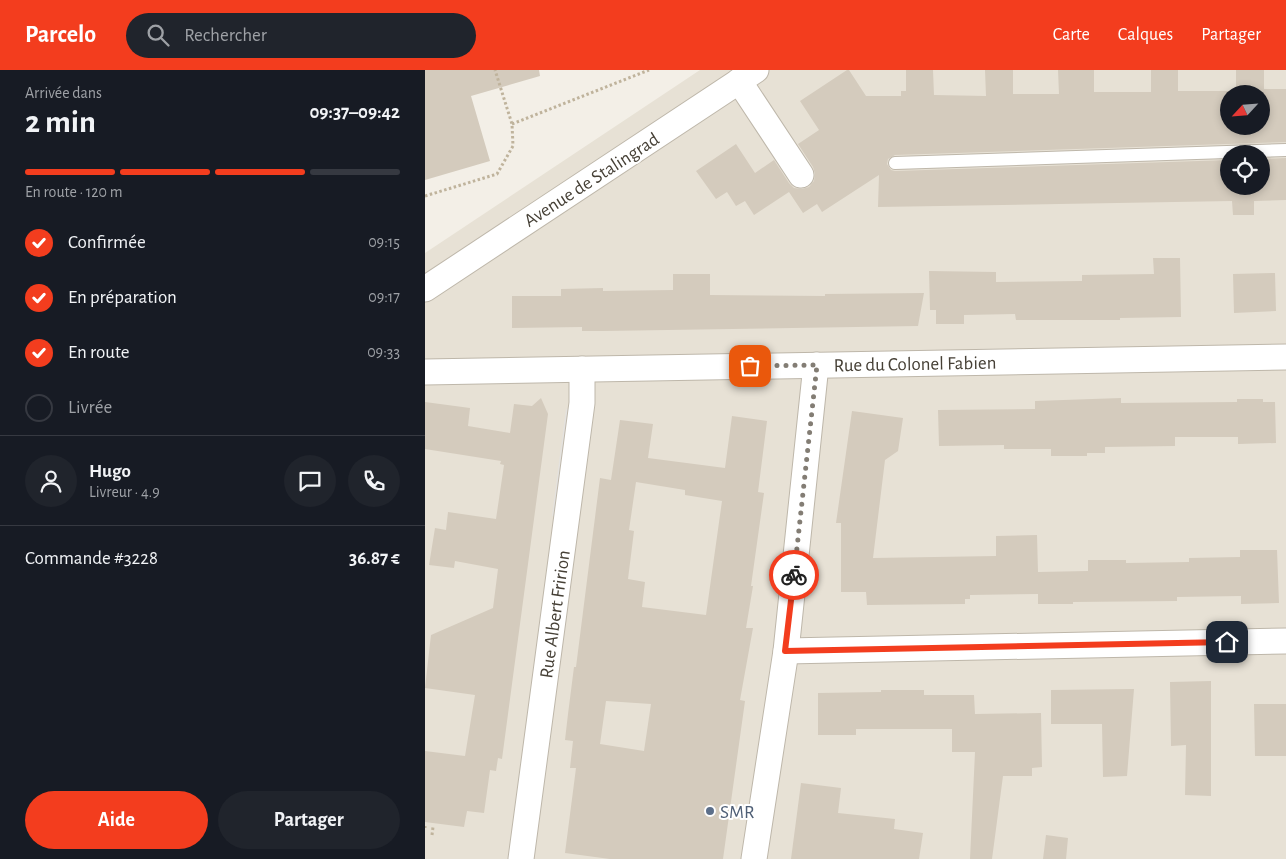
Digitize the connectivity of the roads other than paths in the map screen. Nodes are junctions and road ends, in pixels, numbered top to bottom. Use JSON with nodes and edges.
{"nodes":[{"id":1,"x":748,"y":76,"type":"edge"},
{"id":2,"x":1286,"y":150,"type":"edge"},
{"id":3,"x":895,"y":163,"type":"dead end"},
{"id":4,"x":801,"y":175,"type":"dead end"},
{"id":5,"x":425,"y":289,"type":"edge"},
{"id":6,"x":1286,"y":357,"type":"edge"},
{"id":7,"x":817,"y":365,"type":"junction"},
{"id":8,"x":582,"y":369,"type":"junction"},
{"id":9,"x":425,"y":372,"type":"edge"},
{"id":10,"x":1286,"y":641,"type":"edge"},
{"id":11,"x":785,"y":651,"type":"junction"},
{"id":12,"x":521,"y":859,"type":"edge"},
{"id":13,"x":754,"y":859,"type":"edge"}],
"edges":[{"from":1,"to":4,"type":"street"},
{"from":1,"to":5,"type":"street","name":"Avenue de Stalingrad"},
{"from":2,"to":3,"type":"lane"},
{"from":6,"to":7,"type":"street","name":"Rue du Colonel Fabien"},
{"from":7,"to":8,"type":"street","name":"Rue du Colonel Fabien"},
{"from":7,"to":11,"type":"street"},
{"from":8,"to":9,"type":"street","name":"Rue du Colonel Fabien"},
{"from":8,"to":12,"type":"street","name":"Rue Albert Fririon"},
{"from":10,"to":11,"type":"street"},
{"from":11,"to":13,"type":"street"}]}
